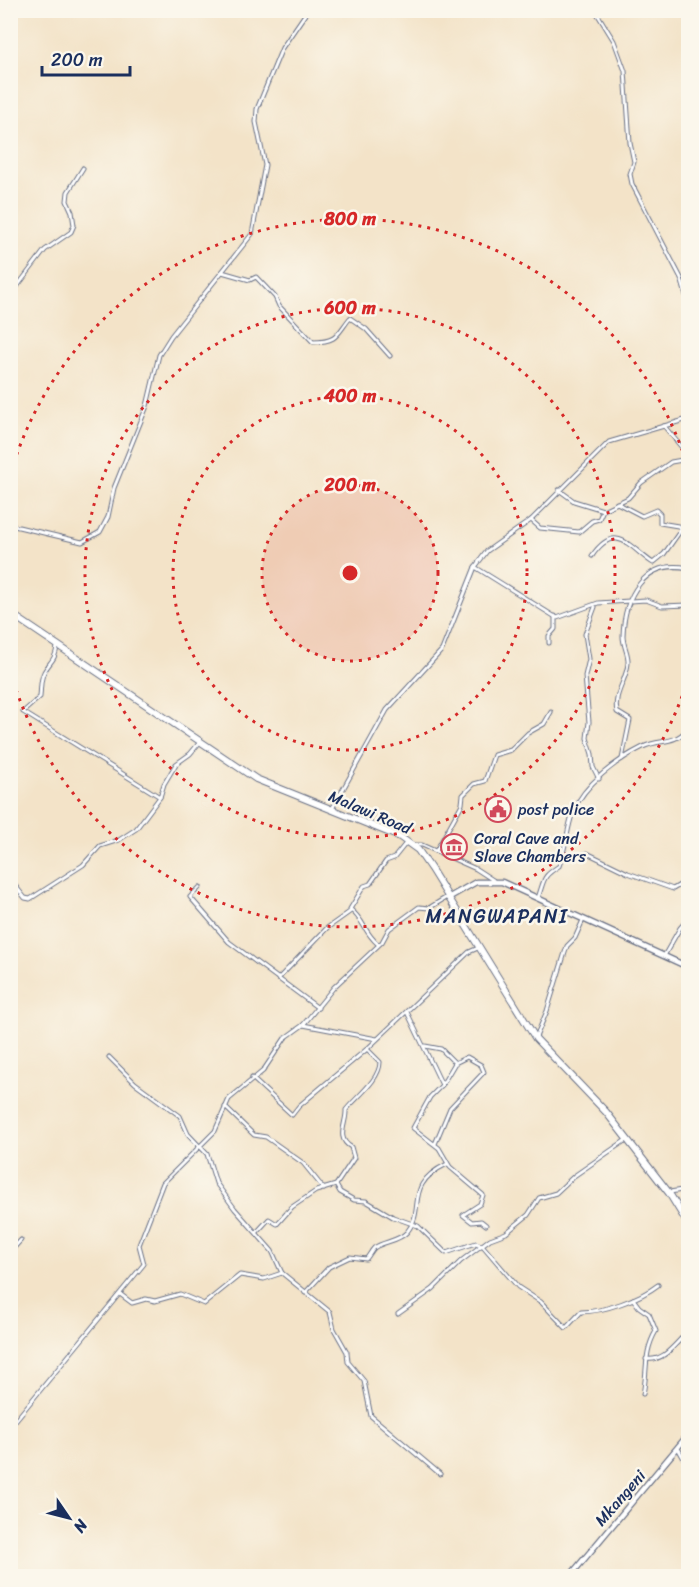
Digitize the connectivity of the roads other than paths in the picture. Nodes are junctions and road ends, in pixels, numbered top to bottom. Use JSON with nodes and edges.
{"nodes":[{"id":1,"x":308,"y":10,"type":"edge"},
{"id":2,"x":596,"y":10,"type":"edge"},
{"id":3,"x":83,"y":168,"type":"dead end"},
{"id":4,"x":222,"y":273,"type":"junction"},
{"id":5,"x":10,"y":288,"type":"edge"},
{"id":6,"x":688,"y":302,"type":"edge"},
{"id":7,"x":390,"y":356,"type":"dead end"},
{"id":8,"x":688,"y":419,"type":"edge"},
{"id":9,"x":664,"y":426,"type":"junction"},
{"id":10,"x":688,"y":457,"type":"edge"},
{"id":11,"x":560,"y":490,"type":"junction"},
{"id":12,"x":617,"y":503,"type":"junction"},
{"id":13,"x":603,"y":510,"type":"junction"},
{"id":14,"x":531,"y":520,"type":"junction"},
{"id":15,"x":688,"y":520,"type":"edge"},
{"id":16,"x":10,"y":525,"type":"edge"},
{"id":17,"x":682,"y":529,"type":"junction"},
{"id":18,"x":688,"y":533,"type":"edge"},
{"id":19,"x":592,"y":556,"type":"dead end"},
{"id":20,"x":475,"y":567,"type":"junction"},
{"id":21,"x":688,"y":568,"type":"edge"},
{"id":22,"x":630,"y":602,"type":"junction"},
{"id":23,"x":596,"y":605,"type":"junction"},
{"id":24,"x":688,"y":605,"type":"edge"},
{"id":25,"x":10,"y":613,"type":"edge"},
{"id":26,"x":555,"y":616,"type":"junction"},
{"id":27,"x":549,"y":643,"type":"dead end"},
{"id":28,"x":57,"y":647,"type":"junction"},
{"id":29,"x":551,"y":712,"type":"dead end"},
{"id":30,"x":688,"y":729,"type":"edge"},
{"id":31,"x":200,"y":742,"type":"junction"},
{"id":32,"x":622,"y":759,"type":"junction"},
{"id":33,"x":599,"y":779,"type":"junction"},
{"id":34,"x":160,"y":797,"type":"junction"},
{"id":35,"x":332,"y":810,"type":"junction"},
{"id":36,"x":410,"y":843,"type":"junction"},
{"id":37,"x":436,"y":851,"type":"junction"},
{"id":38,"x":564,"y":854,"type":"junction"},
{"id":39,"x":494,"y":880,"type":"junction"},
{"id":40,"x":688,"y":880,"type":"edge"},
{"id":41,"x":13,"y":883,"type":"dead end"},
{"id":42,"x":200,"y":887,"type":"dead end"},
{"id":43,"x":447,"y":897,"type":"junction"},
{"id":44,"x":538,"y":897,"type":"junction"},
{"id":45,"x":351,"y":911,"type":"junction"},
{"id":46,"x":688,"y":919,"type":"edge"},
{"id":47,"x":583,"y":920,"type":"junction"},
{"id":48,"x":378,"y":944,"type":"junction"},
{"id":49,"x":478,"y":948,"type":"junction"},
{"id":50,"x":664,"y":956,"type":"junction"},
{"id":51,"x":688,"y":968,"type":"edge"},
{"id":52,"x":278,"y":980,"type":"junction"},
{"id":53,"x":318,"y":1008,"type":"junction"},
{"id":54,"x":407,"y":1012,"type":"junction"},
{"id":55,"x":303,"y":1025,"type":"junction"},
{"id":56,"x":377,"y":1039,"type":"junction"},
{"id":57,"x":536,"y":1039,"type":"junction"},
{"id":58,"x":424,"y":1046,"type":"junction"},
{"id":59,"x":367,"y":1049,"type":"junction"},
{"id":60,"x":109,"y":1058,"type":"dead end"},
{"id":61,"x":455,"y":1063,"type":"junction"},
{"id":62,"x":252,"y":1078,"type":"junction"},
{"id":63,"x":442,"y":1085,"type":"junction"},
{"id":64,"x":225,"y":1107,"type":"junction"},
{"id":65,"x":628,"y":1139,"type":"junction"},
{"id":66,"x":201,"y":1144,"type":"junction"},
{"id":67,"x":435,"y":1144,"type":"junction"},
{"id":68,"x":447,"y":1164,"type":"junction"},
{"id":69,"x":336,"y":1185,"type":"junction"},
{"id":70,"x":688,"y":1185,"type":"edge"},
{"id":71,"x":324,"y":1189,"type":"junction"},
{"id":72,"x":669,"y":1193,"type":"junction"},
{"id":73,"x":412,"y":1222,"type":"junction"},
{"id":74,"x":688,"y":1224,"type":"edge"},
{"id":75,"x":486,"y":1225,"type":"dead end"},
{"id":76,"x":257,"y":1232,"type":"junction"},
{"id":77,"x":21,"y":1240,"type":"dead end"},
{"id":78,"x":483,"y":1246,"type":"junction"},
{"id":79,"x":10,"y":1252,"type":"edge"},
{"id":80,"x":282,"y":1273,"type":"junction"},
{"id":81,"x":658,"y":1285,"type":"dead end"},
{"id":82,"x":305,"y":1293,"type":"junction"},
{"id":83,"x":120,"y":1294,"type":"junction"},
{"id":84,"x":633,"y":1299,"type":"junction"},
{"id":85,"x":398,"y":1314,"type":"dead end"},
{"id":86,"x":688,"y":1332,"type":"edge"},
{"id":87,"x":646,"y":1359,"type":"junction"},
{"id":88,"x":643,"y":1394,"type":"dead end"},
{"id":89,"x":10,"y":1427,"type":"edge"},
{"id":90,"x":688,"y":1435,"type":"edge"},
{"id":91,"x":678,"y":1448,"type":"junction"},
{"id":92,"x":688,"y":1466,"type":"edge"},
{"id":93,"x":440,"y":1474,"type":"dead end"},
{"id":94,"x":570,"y":1576,"type":"edge"}],
"edges":[{"from":1,"to":4,"type":"street"},
{"from":2,"to":6,"type":"street"},
{"from":3,"to":5,"type":"street"},
{"from":4,"to":7,"type":"street"},
{"from":4,"to":16,"type":"street"},
{"from":8,"to":9,"type":"street"},
{"from":9,"to":10,"type":"street"},
{"from":9,"to":11,"type":"street"},
{"from":10,"to":12,"type":"street"},
{"from":11,"to":13,"type":"street"},
{"from":11,"to":14,"type":"street"},
{"from":12,"to":13,"type":"street"},
{"from":12,"to":17,"type":"street"},
{"from":13,"to":14,"type":"street"},
{"from":14,"to":20,"type":"street"},
{"from":15,"to":17,"type":"street"},
{"from":17,"to":18,"type":"street"},
{"from":17,"to":19,"type":"street"},
{"from":20,"to":26,"type":"street"},
{"from":20,"to":35,"type":"street"},
{"from":21,"to":22,"type":"street"},
{"from":22,"to":23,"type":"street"},
{"from":22,"to":24,"type":"street"},
{"from":22,"to":32,"type":"street"},
{"from":23,"to":26,"type":"street"},
{"from":23,"to":33,"type":"street"},
{"from":25,"to":28,"type":"main road","name":"Malawi Road"},
{"from":26,"to":27,"type":"street"},
{"from":28,"to":31,"type":"main road","name":"Malawi Road"},
{"from":28,"to":34,"type":"street"},
{"from":29,"to":37,"type":"street"},
{"from":30,"to":32,"type":"street"},
{"from":31,"to":34,"type":"street"},
{"from":31,"to":35,"type":"main road","name":"Malawi Road"},
{"from":32,"to":33,"type":"street"},
{"from":33,"to":38,"type":"street"},
{"from":34,"to":41,"type":"street"},
{"from":35,"to":36,"type":"main road","name":"Malawi Road"},
{"from":36,"to":37,"type":"street"},
{"from":36,"to":43,"type":"main road","name":"Malawi Road"},
{"from":36,"to":45,"type":"street"},
{"from":37,"to":39,"type":"street"},
{"from":38,"to":40,"type":"street"},
{"from":38,"to":44,"type":"street"},
{"from":39,"to":43,"type":"street"},
{"from":39,"to":44,"type":"street"},
{"from":42,"to":52,"type":"street"},
{"from":43,"to":48,"type":"street"},
{"from":43,"to":49,"type":"main road","name":"Malawi Road"},
{"from":44,"to":47,"type":"street"},
{"from":45,"to":48,"type":"street"},
{"from":45,"to":52,"type":"street"},
{"from":46,"to":50,"type":"street"},
{"from":47,"to":50,"type":"street"},
{"from":47,"to":57,"type":"street"},
{"from":48,"to":53,"type":"street"},
{"from":49,"to":54,"type":"street"},
{"from":49,"to":57,"type":"main road","name":"Malawi Road"},
{"from":50,"to":51,"type":"street"},
{"from":52,"to":53,"type":"street"},
{"from":53,"to":55,"type":"street"},
{"from":54,"to":56,"type":"street"},
{"from":54,"to":58,"type":"street"},
{"from":55,"to":56,"type":"street"},
{"from":55,"to":62,"type":"street"},
{"from":56,"to":59,"type":"street"},
{"from":57,"to":65,"type":"main road","name":"Malawi Road"},
{"from":58,"to":61,"type":"street"},
{"from":58,"to":63,"type":"street"},
{"from":59,"to":62,"type":"street"},
{"from":59,"to":69,"type":"street"},
{"from":60,"to":66,"type":"street"},
{"from":61,"to":63,"type":"street"},
{"from":61,"to":67,"type":"street"},
{"from":62,"to":64,"type":"street"},
{"from":63,"to":67,"type":"street"},
{"from":64,"to":66,"type":"street"},
{"from":64,"to":71,"type":"street"},
{"from":65,"to":72,"type":"main road","name":"Malawi Road"},
{"from":65,"to":78,"type":"street"},
{"from":66,"to":76,"type":"street"},
{"from":66,"to":83,"type":"street"},
{"from":67,"to":68,"type":"street"},
{"from":68,"to":73,"type":"street"},
{"from":68,"to":75,"type":"street"},
{"from":69,"to":71,"type":"street"},
{"from":69,"to":73,"type":"street"},
{"from":70,"to":72,"type":"street"},
{"from":71,"to":76,"type":"street"},
{"from":72,"to":74,"type":"main road","name":"Malawi Road"},
{"from":73,"to":78,"type":"street"},
{"from":73,"to":82,"type":"street"},
{"from":76,"to":80,"type":"street"},
{"from":77,"to":79,"type":"street"},
{"from":78,"to":84,"type":"street"},
{"from":78,"to":85,"type":"street"},
{"from":80,"to":82,"type":"street"},
{"from":80,"to":83,"type":"street"},
{"from":81,"to":84,"type":"street"},
{"from":82,"to":93,"type":"street"},
{"from":83,"to":89,"type":"street"},
{"from":84,"to":87,"type":"street"},
{"from":86,"to":87,"type":"street"},
{"from":87,"to":88,"type":"street"},
{"from":90,"to":91,"type":"street","name":"Mkangeni"},
{"from":91,"to":92,"type":"street"},
{"from":91,"to":94,"type":"street","name":"Mkangeni"}]}
